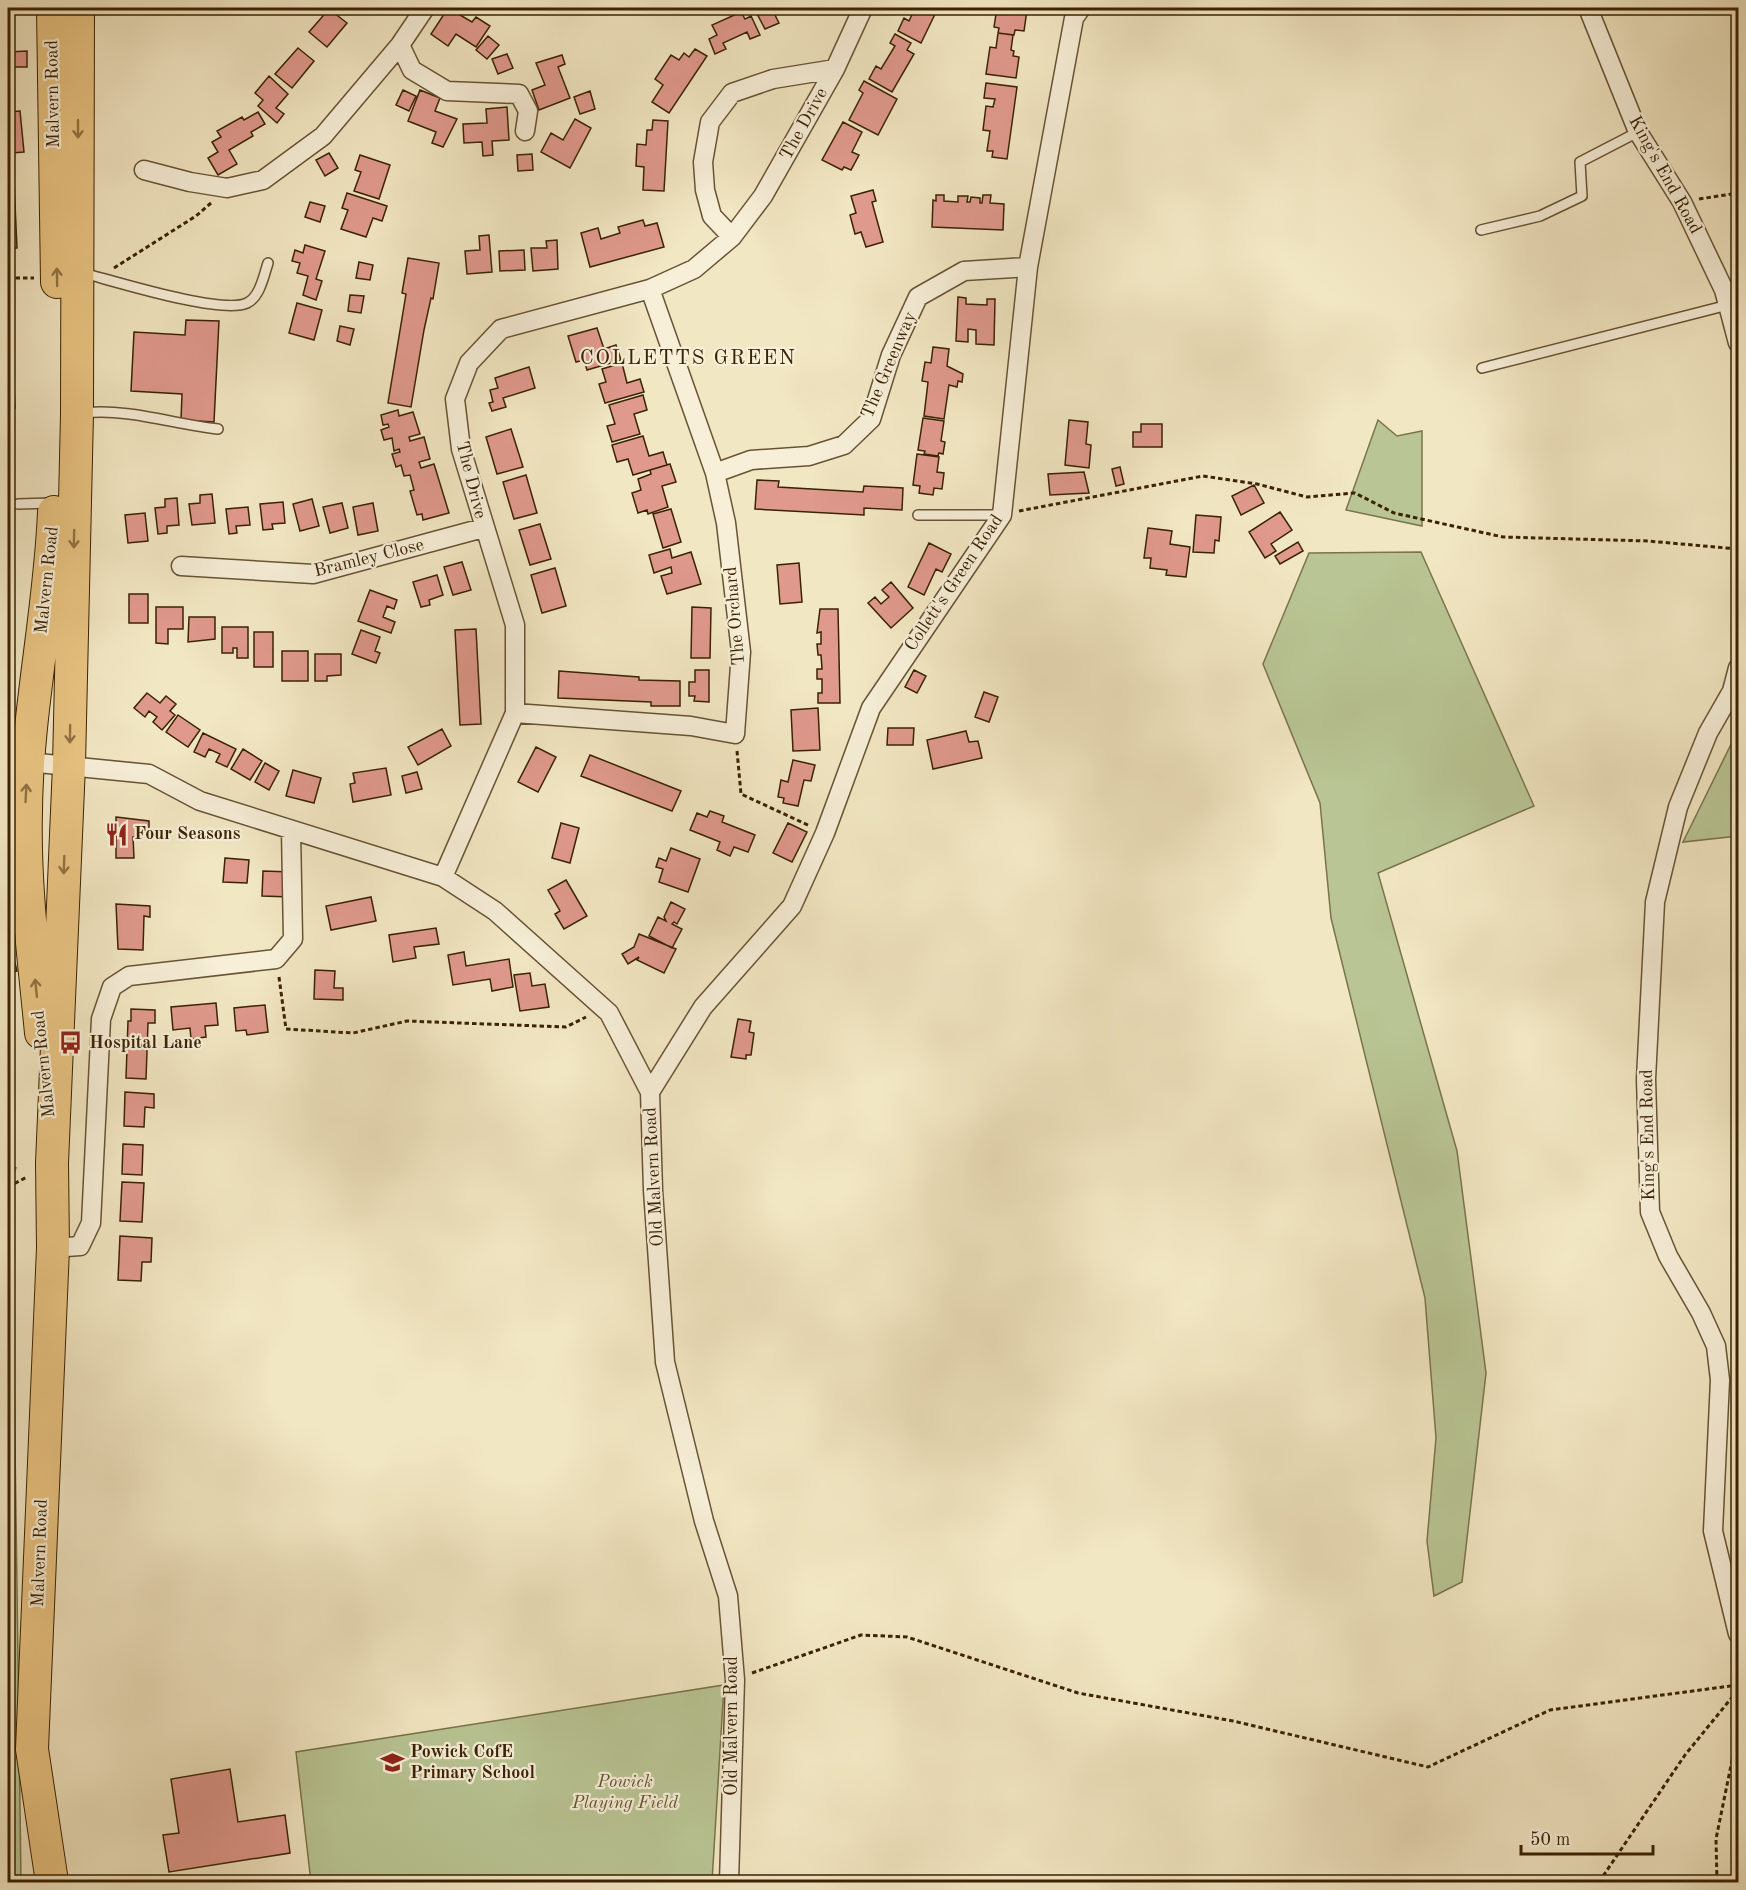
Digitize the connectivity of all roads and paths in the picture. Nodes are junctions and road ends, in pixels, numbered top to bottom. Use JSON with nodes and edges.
{"nodes":[{"id":1,"x":53,"y":8,"type":"edge"},
{"id":2,"x":78,"y":8,"type":"edge"},
{"id":3,"x":425,"y":8,"type":"edge"},
{"id":4,"x":863,"y":8,"type":"edge"},
{"id":5,"x":1080,"y":8,"type":"edge"},
{"id":6,"x":1588,"y":8,"type":"edge"},
{"id":7,"x":400,"y":45,"type":"junction"},
{"id":8,"x":835,"y":69,"type":"junction"},
{"id":9,"x":65,"y":94,"type":"junction"},
{"id":10,"x":525,"y":131,"type":"dead end"},
{"id":11,"x":1638,"y":132,"type":"junction"},
{"id":12,"x":144,"y":170,"type":"dead end"},
{"id":13,"x":227,"y":188,"type":"junction"},
{"id":14,"x":1738,"y":193,"type":"edge"},
{"id":15,"x":1682,"y":202,"type":"junction"},
{"id":16,"x":1481,"y":230,"type":"dead end"},
{"id":17,"x":732,"y":237,"type":"junction"},
{"id":18,"x":268,"y":263,"type":"dead end"},
{"id":19,"x":1028,"y":267,"type":"junction"},
{"id":20,"x":89,"y":275,"type":"junction"},
{"id":21,"x":650,"y":289,"type":"junction"},
{"id":22,"x":1728,"y":305,"type":"junction"},
{"id":23,"x":1738,"y":343,"type":"edge"},
{"id":24,"x":1482,"y":368,"type":"dead end"},
{"id":25,"x":68,"y":414,"type":"junction"},
{"id":26,"x":218,"y":429,"type":"dead end"},
{"id":27,"x":715,"y":473,"type":"junction"},
{"id":28,"x":75,"y":480,"type":"junction"},
{"id":29,"x":55,"y":503,"type":"junction"},
{"id":30,"x":18,"y":504,"type":"dead end"},
{"id":31,"x":918,"y":515,"type":"dead end"},
{"id":32,"x":1002,"y":515,"type":"junction"},
{"id":33,"x":483,"y":528,"type":"junction"},
{"id":34,"x":1738,"y":549,"type":"edge"},
{"id":35,"x":182,"y":566,"type":"dead end"},
{"id":36,"x":1738,"y":668,"type":"edge"},
{"id":37,"x":515,"y":713,"type":"junction"},
{"id":38,"x":735,"y":734,"type":"junction"},
{"id":39,"x":18,"y":760,"type":"edge"},
{"id":40,"x":69,"y":765,"type":"junction"},
{"id":41,"x":291,"y":830,"type":"junction"},
{"id":42,"x":825,"y":833,"type":"junction"},
{"id":43,"x":443,"y":877,"type":"junction"},
{"id":44,"x":276,"y":959,"type":"junction"},
{"id":45,"x":609,"y":1013,"type":"junction"},
{"id":46,"x":650,"y":1092,"type":"junction"},
{"id":47,"x":53,"y":1150,"type":"junction"},
{"id":48,"x":52,"y":1248,"type":"junction"},
{"id":49,"x":1738,"y":1634,"type":"edge"},
{"id":50,"x":735,"y":1680,"type":"junction"},
{"id":51,"x":1738,"y":1685,"type":"edge"},
{"id":52,"x":1738,"y":1689,"type":"edge"},
{"id":53,"x":1738,"y":1731,"type":"edge"},
{"id":54,"x":52,"y":1882,"type":"edge"},
{"id":55,"x":729,"y":1882,"type":"edge"},
{"id":56,"x":1599,"y":1882,"type":"edge"},
{"id":57,"x":1717,"y":1882,"type":"edge"}],
"edges":[{"from":1,"to":9,"type":"highway","name":"Malvern Road"},
{"from":2,"to":9,"type":"highway","name":"Malvern Road"},
{"from":3,"to":7,"type":"street"},
{"from":4,"to":8,"type":"street","name":"The Drive"},
{"from":5,"to":19,"type":"street","name":"Collett's Green Road"},
{"from":6,"to":11,"type":"street","name":"King's End Road"},
{"from":7,"to":10,"type":"street"},
{"from":7,"to":13,"type":"street"},
{"from":8,"to":17,"type":"street","name":"The Drive"},
{"from":8,"to":17,"type":"street","name":"The Drive"},
{"from":9,"to":20,"type":"highway","name":"Malvern Road","one_way":true},
{"from":25,"to":9,"type":"highway","name":"Malvern Road","one_way":true},
{"from":11,"to":15,"type":"street","name":"King's End Road"},
{"from":11,"to":16,"type":"lane"},
{"from":12,"to":13,"type":"street"},
{"from":13,"to":20,"type":"path"},
{"from":14,"to":15,"type":"path"},
{"from":15,"to":22,"type":"street","name":"King's End Road"},
{"from":17,"to":21,"type":"street","name":"The Drive"},
{"from":18,"to":20,"type":"lane"},
{"from":19,"to":27,"type":"street","name":"The Greenway"},
{"from":19,"to":32,"type":"street","name":"Collett's Green Road"},
{"from":20,"to":25,"type":"highway","name":"Malvern Road"},
{"from":21,"to":27,"type":"street","name":"The Orchard"},
{"from":21,"to":33,"type":"street","name":"The Drive"},
{"from":22,"to":23,"type":"street","name":"King's End Road"},
{"from":22,"to":24,"type":"lane"},
{"from":25,"to":26,"type":"lane"},
{"from":25,"to":28,"type":"highway","name":"Malvern Road"},
{"from":25,"to":29,"type":"highway","name":"Malvern Road"},
{"from":27,"to":38,"type":"street","name":"The Orchard"},
{"from":28,"to":29,"type":"lane"},
{"from":28,"to":40,"type":"highway","name":"Malvern Road","one_way":true},
{"from":29,"to":30,"type":"lane"},
{"from":29,"to":39,"type":"highway","name":"Malvern Road"},
{"from":31,"to":32,"type":"lane"},
{"from":32,"to":34,"type":"path"},
{"from":32,"to":42,"type":"street","name":"Collett's Green Road"},
{"from":33,"to":35,"type":"street","name":"Bramley Close"},
{"from":33,"to":37,"type":"street","name":"The Drive"},
{"from":36,"to":49,"type":"street","name":"King's End Road"},
{"from":37,"to":38,"type":"street"},
{"from":37,"to":43,"type":"street","name":"The Drive"},
{"from":38,"to":42,"type":"path"},
{"from":39,"to":40,"type":"street","name":"Old Malvern Road"},
{"from":47,"to":39,"type":"highway","name":"Malvern Road","one_way":true},
{"from":40,"to":41,"type":"street","name":"Old Malvern Road"},
{"from":40,"to":47,"type":"highway","name":"Malvern Road","one_way":true},
{"from":41,"to":43,"type":"street","name":"Old Malvern Road"},
{"from":41,"to":44,"type":"street"},
{"from":42,"to":46,"type":"street","name":"Collett's Green Road"},
{"from":43,"to":45,"type":"street","name":"Old Malvern Road"},
{"from":44,"to":45,"type":"path"},
{"from":44,"to":48,"type":"street"},
{"from":45,"to":46,"type":"street","name":"Old Malvern Road"},
{"from":46,"to":50,"type":"street","name":"Old Malvern Road"},
{"from":47,"to":48,"type":"highway","name":"Malvern Road"},
{"from":48,"to":54,"type":"highway","name":"Malvern Road"},
{"from":50,"to":51,"type":"path"},
{"from":50,"to":55,"type":"street","name":"Old Malvern Road"},
{"from":52,"to":56,"type":"path"},
{"from":53,"to":57,"type":"path"}]}
